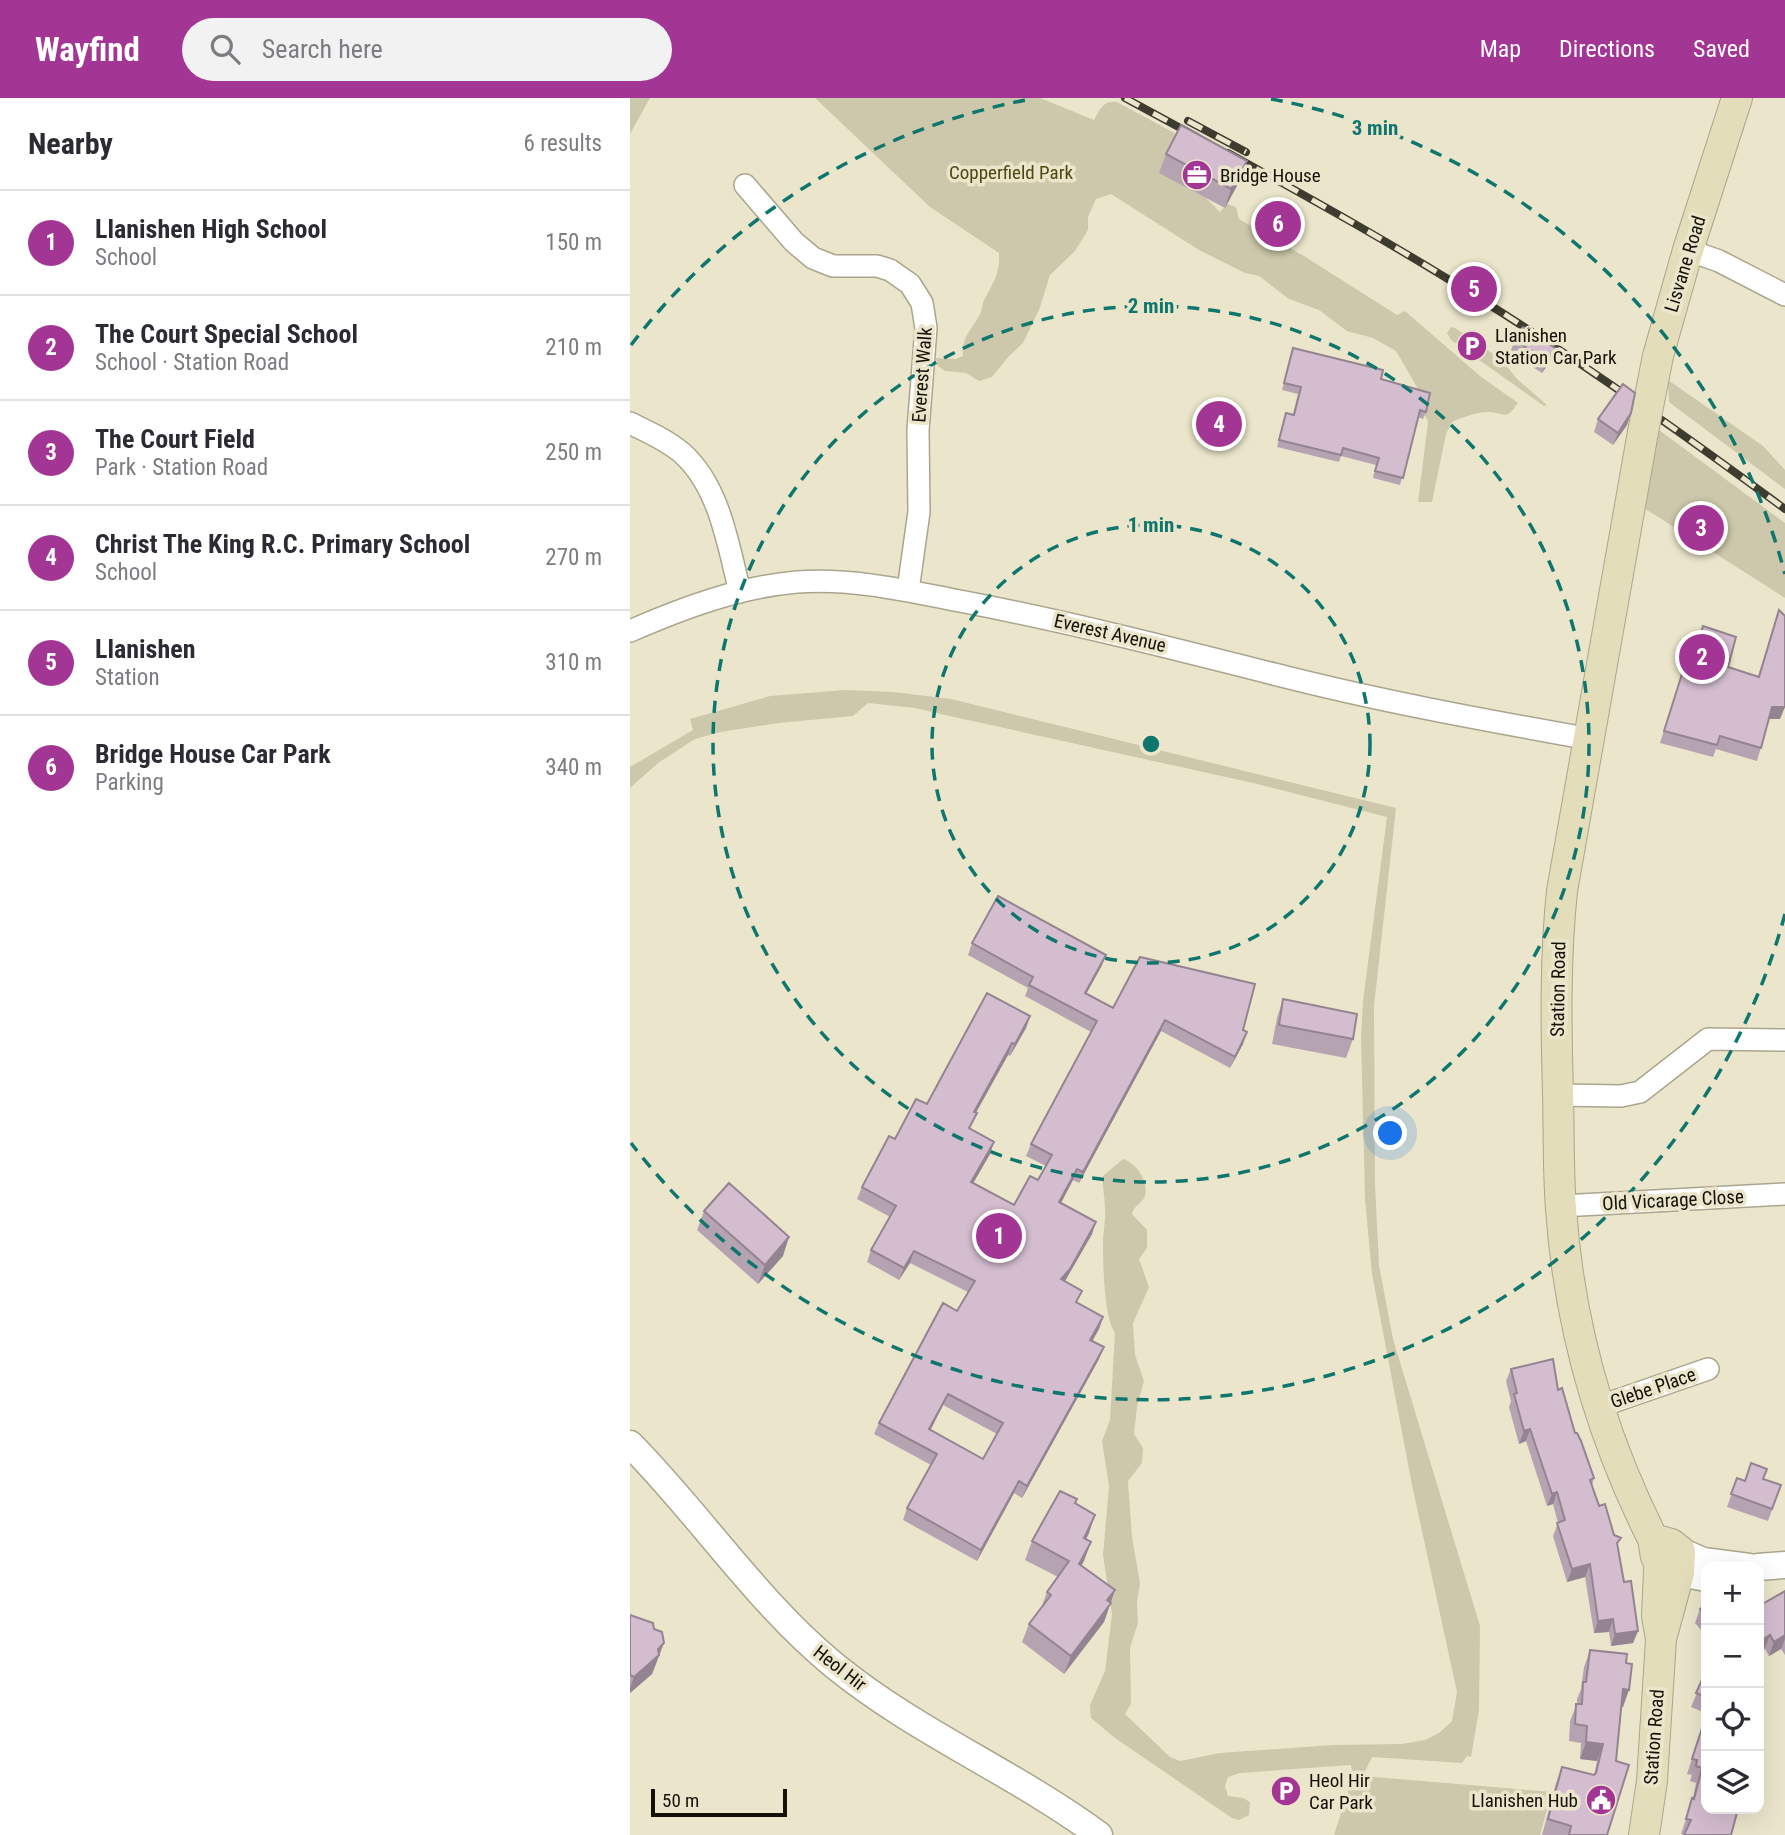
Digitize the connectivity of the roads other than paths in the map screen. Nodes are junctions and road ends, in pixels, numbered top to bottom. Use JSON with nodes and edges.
{"nodes":[{"id":1,"x":1737,"y":98,"type":"edge"},
{"id":2,"x":745,"y":184,"type":"dead end"},
{"id":3,"x":1688,"y":250,"type":"junction"},
{"id":4,"x":1785,"y":295,"type":"edge"},
{"id":5,"x":630,"y":423,"type":"edge"},
{"id":6,"x":1643,"y":432,"type":"joint"},
{"id":7,"x":908,"y":590,"type":"junction"},
{"id":8,"x":740,"y":592,"type":"junction"},
{"id":9,"x":630,"y":631,"type":"edge"},
{"id":10,"x":1590,"y":738,"type":"junction"},
{"id":11,"x":1785,"y":1040,"type":"edge"},
{"id":12,"x":1558,"y":1095,"type":"junction"},
{"id":13,"x":1785,"y":1194,"type":"edge"},
{"id":14,"x":1561,"y":1206,"type":"junction"},
{"id":15,"x":1708,"y":1369,"type":"dead end"},
{"id":16,"x":1598,"y":1407,"type":"junction"},
{"id":17,"x":632,"y":1451,"type":"edge"},
{"id":18,"x":1676,"y":1561,"type":"edge"},
{"id":19,"x":1711,"y":1562,"type":"edge"},
{"id":20,"x":1785,"y":1564,"type":"edge"},
{"id":21,"x":1764,"y":1566,"type":"edge"},
{"id":22,"x":1099,"y":1835,"type":"edge"},
{"id":23,"x":1644,"y":1835,"type":"edge"}],
"edges":[{"from":1,"to":3,"type":"main road","name":"Lisvane Road"},
{"from":2,"to":7,"type":"street","name":"Everest Walk"},
{"from":3,"to":4,"type":"street"},
{"from":3,"to":6,"type":"main road","name":"Lisvane Road","bridge":true},
{"from":5,"to":8,"type":"street"},
{"from":6,"to":10,"type":"main road","name":"Station Road"},
{"from":7,"to":8,"type":"street","name":"Everest Avenue"},
{"from":7,"to":10,"type":"street","name":"Everest Avenue"},
{"from":8,"to":9,"type":"street","name":"Everest Avenue"},
{"from":10,"to":12,"type":"main road","name":"Station Road"},
{"from":11,"to":12,"type":"street"},
{"from":12,"to":14,"type":"main road","name":"Station Road"},
{"from":13,"to":14,"type":"street","name":"Old Vicarage Close"},
{"from":14,"to":16,"type":"main road","name":"Station Road"},
{"from":15,"to":16,"type":"street","name":"Glebe Place"},
{"from":16,"to":18,"type":"main road","name":"Station Road"},
{"from":17,"to":22,"type":"street","name":"Heol Hir"},
{"from":18,"to":19,"type":"street"},
{"from":18,"to":23,"type":"main road","name":"Station Road"},
{"from":20,"to":21,"type":"street"}]}
